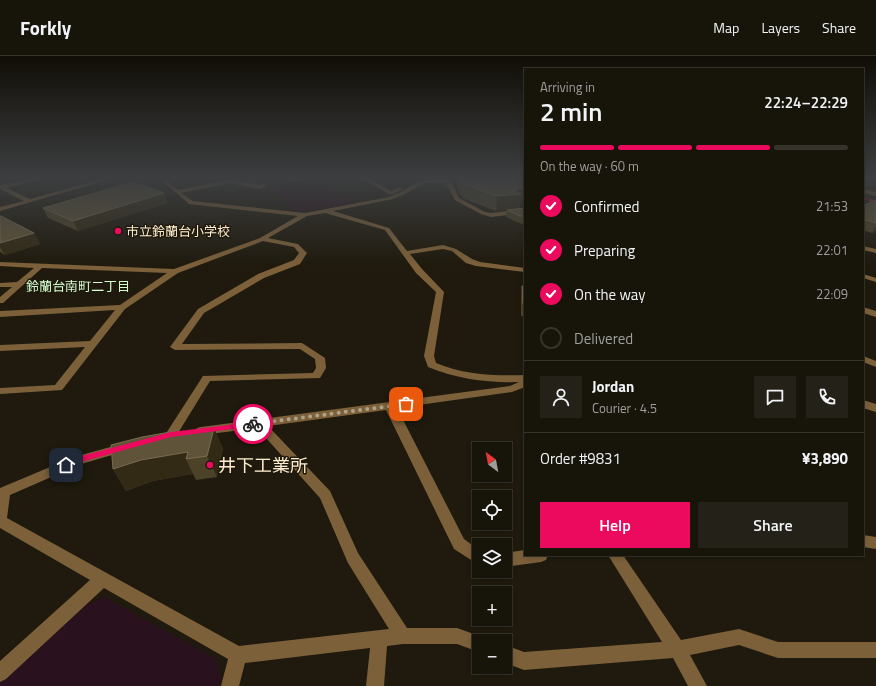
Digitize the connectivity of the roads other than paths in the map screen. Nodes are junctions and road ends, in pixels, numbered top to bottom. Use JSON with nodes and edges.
{"nodes":[{"id":1,"x":233,"y":207,"type":"edge"},
{"id":2,"x":344,"y":207,"type":"edge"},
{"id":3,"x":473,"y":207,"type":"edge"},
{"id":4,"x":326,"y":211,"type":"junction"},
{"id":5,"x":524,"y":211,"type":"edge"},
{"id":6,"x":305,"y":215,"type":"junction"},
{"id":7,"x":262,"y":238,"type":"junction"},
{"id":8,"x":864,"y":248,"type":"edge"},
{"id":9,"x":876,"y":251,"type":"edge"},
{"id":10,"x":405,"y":254,"type":"junction"},
{"id":11,"x":0,"y":264,"type":"edge"},
{"id":12,"x":40,"y":266,"type":"junction"},
{"id":13,"x":524,"y":270,"type":"edge"},
{"id":14,"x":175,"y":271,"type":"junction"},
{"id":15,"x":864,"y":276,"type":"edge"},
{"id":16,"x":876,"y":280,"type":"edge"},
{"id":17,"x":20,"y":284,"type":"junction"},
{"id":18,"x":0,"y":285,"type":"edge"},
{"id":19,"x":0,"y":301,"type":"edge"},
{"id":20,"x":122,"y":307,"type":"junction"},
{"id":21,"x":864,"y":310,"type":"edge"},
{"id":22,"x":0,"y":314,"type":"edge"},
{"id":23,"x":876,"y":314,"type":"edge"},
{"id":24,"x":94,"y":344,"type":"junction"},
{"id":25,"x":0,"y":348,"type":"edge"},
{"id":26,"x":864,"y":359,"type":"edge"},
{"id":27,"x":876,"y":364,"type":"edge"},
{"id":28,"x":524,"y":378,"type":"edge"},
{"id":29,"x":524,"y":383,"type":"edge"},
{"id":30,"x":0,"y":391,"type":"edge"},
{"id":31,"x":864,"y":404,"type":"edge"},
{"id":32,"x":390,"y":406,"type":"junction"},
{"id":33,"x":876,"y":408,"type":"edge"},
{"id":34,"x":259,"y":423,"type":"junction"},
{"id":35,"x":132,"y":445,"type":"edge"},
{"id":36,"x":1,"y":492,"type":"edge"},
{"id":37,"x":0,"y":520,"type":"edge"},
{"id":38,"x":864,"y":541,"type":"edge"},
{"id":39,"x":876,"y":543,"type":"edge"},
{"id":40,"x":472,"y":553,"type":"edge"},
{"id":41,"x":534,"y":556,"type":"edge"},
{"id":42,"x":616,"y":556,"type":"edge"},
{"id":43,"x":512,"y":559,"type":"edge"},
{"id":44,"x":102,"y":579,"type":"junction"},
{"id":45,"x":403,"y":636,"type":"junction"},
{"id":46,"x":379,"y":638,"type":"junction"},
{"id":47,"x":472,"y":641,"type":"edge"},
{"id":48,"x":677,"y":650,"type":"junction"},
{"id":49,"x":876,"y":650,"type":"edge"},
{"id":50,"x":238,"y":655,"type":"junction"},
{"id":51,"x":512,"y":657,"type":"edge"},
{"id":52,"x":0,"y":673,"type":"edge"},
{"id":53,"x":230,"y":686,"type":"edge"},
{"id":54,"x":375,"y":686,"type":"edge"},
{"id":55,"x":698,"y":686,"type":"edge"}],
"edges":[{"from":1,"to":6,"type":"street"},
{"from":2,"to":4,"type":"street"},
{"from":3,"to":5,"type":"street"},
{"from":4,"to":6,"type":"street"},
{"from":4,"to":10,"type":"street"},
{"from":6,"to":7,"type":"street"},
{"from":7,"to":14,"type":"street"},
{"from":7,"to":34,"type":"street"},
{"from":8,"to":9,"type":"street"},
{"from":10,"to":13,"type":"street"},
{"from":10,"to":28,"type":"street"},
{"from":11,"to":12,"type":"street"},
{"from":12,"to":14,"type":"street"},
{"from":12,"to":17,"type":"street"},
{"from":14,"to":20,"type":"street"},
{"from":15,"to":16,"type":"street"},
{"from":17,"to":18,"type":"street"},
{"from":17,"to":19,"type":"street"},
{"from":20,"to":22,"type":"street"},
{"from":20,"to":24,"type":"street"},
{"from":21,"to":23,"type":"street"},
{"from":24,"to":25,"type":"street"},
{"from":24,"to":30,"type":"street"},
{"from":26,"to":27,"type":"street"},
{"from":29,"to":32,"type":"street"},
{"from":31,"to":33,"type":"street"},
{"from":32,"to":34,"type":"street"},
{"from":32,"to":40,"type":"street"},
{"from":34,"to":45,"type":"street"},
{"from":35,"to":36,"type":"street"},
{"from":36,"to":37,"type":"street"},
{"from":37,"to":44,"type":"street"},
{"from":38,"to":39,"type":"street"},
{"from":41,"to":43,"type":"street"},
{"from":42,"to":48,"type":"street"},
{"from":44,"to":50,"type":"street"},
{"from":44,"to":52,"type":"street"},
{"from":45,"to":46,"type":"street"},
{"from":45,"to":47,"type":"street"},
{"from":46,"to":50,"type":"street"},
{"from":46,"to":54,"type":"street"},
{"from":48,"to":49,"type":"street"},
{"from":48,"to":51,"type":"street"},
{"from":48,"to":55,"type":"street"},
{"from":50,"to":53,"type":"street"}]}
